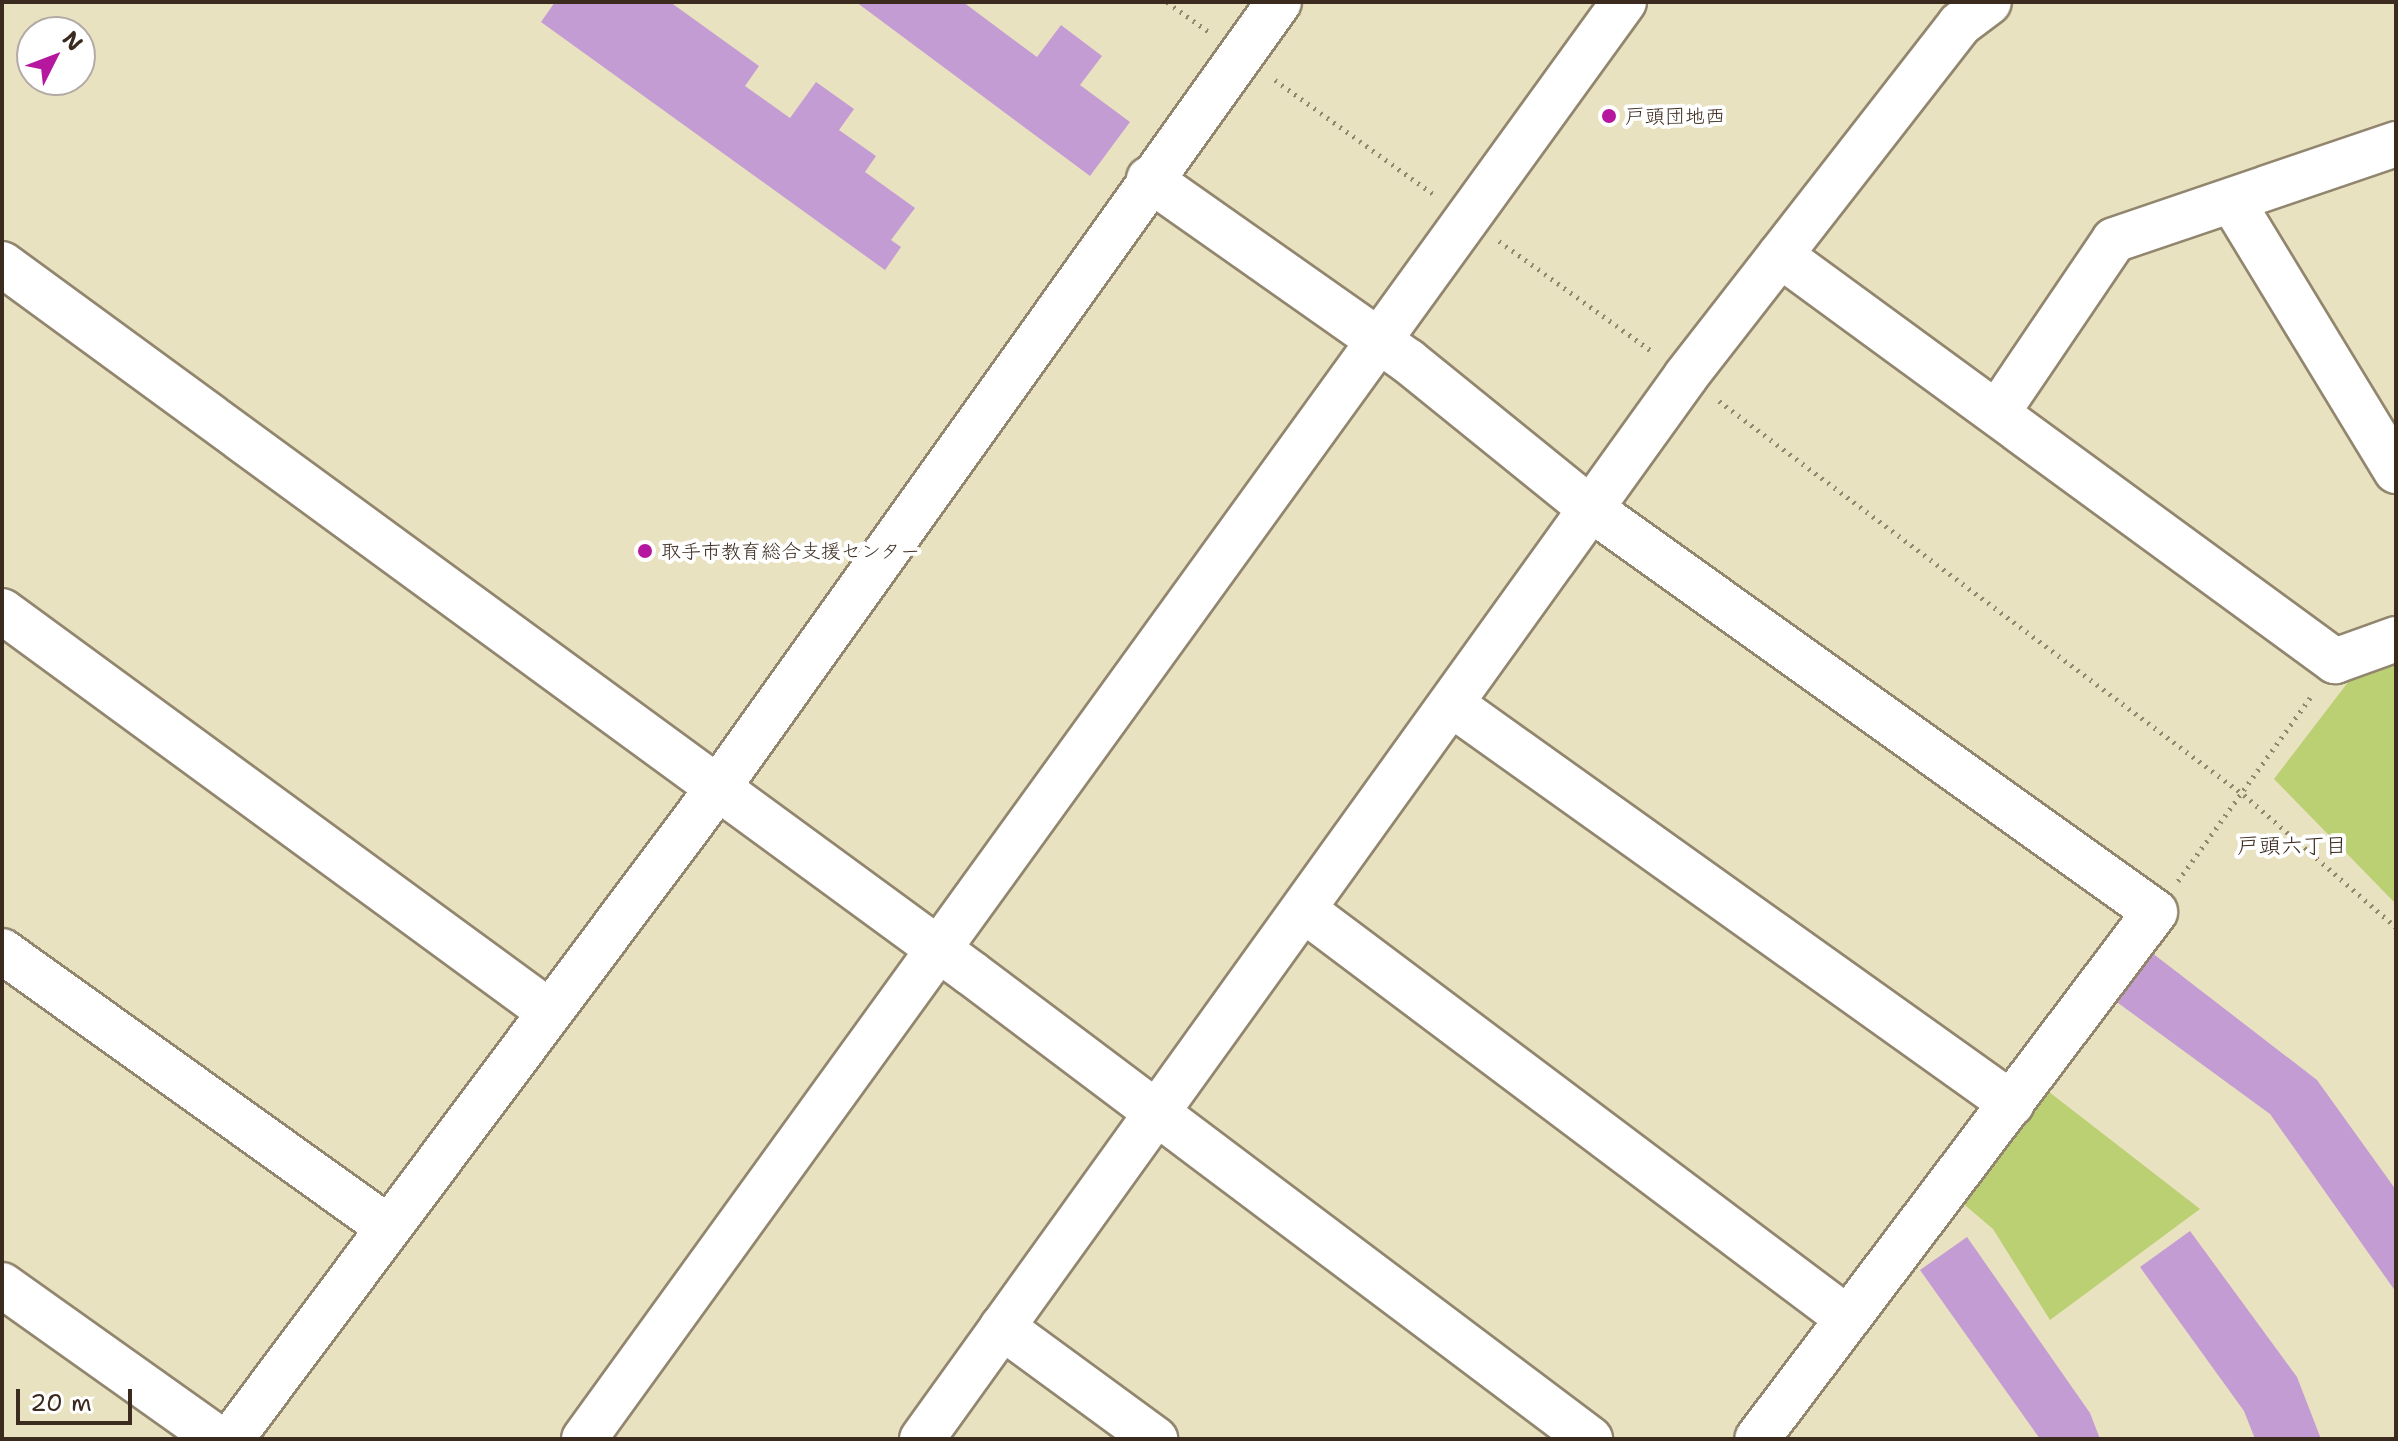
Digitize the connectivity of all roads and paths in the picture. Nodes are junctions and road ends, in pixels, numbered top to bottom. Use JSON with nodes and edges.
{"nodes":[{"id":1,"x":1167,"y":2,"type":"edge"},
{"id":2,"x":1279,"y":2,"type":"edge"},
{"id":3,"x":1624,"y":2,"type":"edge"},
{"id":4,"x":1989,"y":2,"type":"edge"},
{"id":5,"x":1216,"y":37,"type":"dead end"},
{"id":6,"x":1266,"y":73,"type":"dead end"},
{"id":7,"x":2396,"y":144,"type":"edge"},
{"id":8,"x":1149,"y":179,"type":"junction"},
{"id":9,"x":2232,"y":201,"type":"junction"},
{"id":10,"x":1454,"y":209,"type":"junction"},
{"id":11,"x":1780,"y":255,"type":"junction"},
{"id":12,"x":2,"y":264,"type":"edge"},
{"id":13,"x":1377,"y":339,"type":"junction"},
{"id":14,"x":1686,"y":376,"type":"junction"},
{"id":15,"x":1999,"y":410,"type":"junction"},
{"id":16,"x":2396,"y":471,"type":"edge"},
{"id":17,"x":1591,"y":509,"type":"junction"},
{"id":18,"x":2,"y":611,"type":"edge"},
{"id":19,"x":2396,"y":639,"type":"edge"},
{"id":20,"x":2335,"y":661,"type":"junction"},
{"id":21,"x":1454,"y":706,"type":"junction"},
{"id":22,"x":717,"y":789,"type":"junction"},
{"id":23,"x":2244,"y":795,"type":"junction"},
{"id":24,"x":1304,"y":910,"type":"junction"},
{"id":25,"x":2155,"y":912,"type":"junction"},
{"id":26,"x":2396,"y":927,"type":"edge"},
{"id":27,"x":938,"y":950,"type":"junction"},
{"id":28,"x":2,"y":951,"type":"edge"},
{"id":29,"x":547,"y":1010,"type":"junction"},
{"id":30,"x":2012,"y":1104,"type":"junction"},
{"id":31,"x":1157,"y":1112,"type":"junction"},
{"id":32,"x":387,"y":1227,"type":"junction"},
{"id":33,"x":2,"y":1285,"type":"edge"},
{"id":34,"x":1847,"y":1318,"type":"junction"},
{"id":35,"x":1002,"y":1327,"type":"junction"},
{"id":36,"x":219,"y":1439,"type":"edge"},
{"id":37,"x":231,"y":1439,"type":"edge"},
{"id":38,"x":584,"y":1439,"type":"edge"},
{"id":39,"x":922,"y":1439,"type":"edge"},
{"id":40,"x":1155,"y":1439,"type":"edge"},
{"id":41,"x":1590,"y":1439,"type":"edge"},
{"id":42,"x":1757,"y":1439,"type":"edge"}],
"edges":[{"from":1,"to":5,"type":"path"},
{"from":2,"to":8,"type":"street"},
{"from":3,"to":10,"type":"street"},
{"from":4,"to":11,"type":"street"},
{"from":6,"to":10,"type":"path"},
{"from":7,"to":9,"type":"street"},
{"from":8,"to":13,"type":"street"},
{"from":8,"to":22,"type":"street"},
{"from":9,"to":15,"type":"street"},
{"from":9,"to":16,"type":"street"},
{"from":10,"to":13,"type":"street"},
{"from":10,"to":14,"type":"path"},
{"from":11,"to":14,"type":"street"},
{"from":11,"to":15,"type":"street"},
{"from":12,"to":22,"type":"street"},
{"from":13,"to":17,"type":"street"},
{"from":13,"to":27,"type":"street"},
{"from":14,"to":17,"type":"street"},
{"from":14,"to":23,"type":"path"},
{"from":15,"to":20,"type":"street"},
{"from":17,"to":21,"type":"street"},
{"from":17,"to":25,"type":"street"},
{"from":18,"to":29,"type":"street"},
{"from":19,"to":20,"type":"street"},
{"from":20,"to":23,"type":"path"},
{"from":21,"to":24,"type":"street"},
{"from":21,"to":30,"type":"street"},
{"from":22,"to":27,"type":"street"},
{"from":22,"to":29,"type":"street"},
{"from":23,"to":25,"type":"path"},
{"from":23,"to":26,"type":"path"},
{"from":24,"to":31,"type":"street"},
{"from":24,"to":34,"type":"street"},
{"from":25,"to":30,"type":"street"},
{"from":27,"to":31,"type":"street"},
{"from":27,"to":38,"type":"street"},
{"from":28,"to":32,"type":"street"},
{"from":29,"to":32,"type":"street"},
{"from":30,"to":34,"type":"street"},
{"from":31,"to":35,"type":"street"},
{"from":31,"to":41,"type":"street"},
{"from":32,"to":37,"type":"street"},
{"from":33,"to":36,"type":"street"},
{"from":34,"to":42,"type":"street"},
{"from":35,"to":39,"type":"street"},
{"from":35,"to":40,"type":"street"}]}
